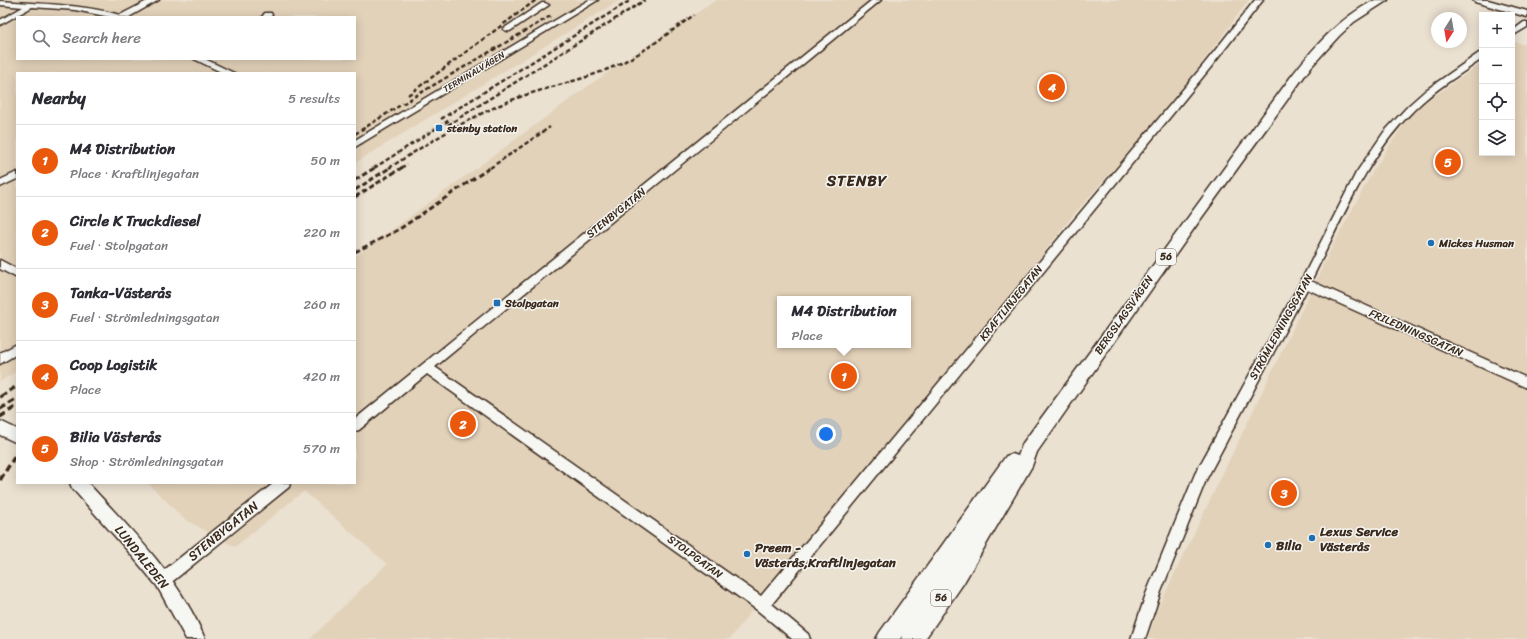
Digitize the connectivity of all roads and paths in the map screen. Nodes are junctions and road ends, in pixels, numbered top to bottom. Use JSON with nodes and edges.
{"nodes":[{"id":1,"x":38,"y":0,"type":"edge"},
{"id":2,"x":155,"y":0,"type":"edge"},
{"id":3,"x":594,"y":0,"type":"edge"},
{"id":4,"x":877,"y":0,"type":"edge"},
{"id":5,"x":1259,"y":0,"type":"edge"},
{"id":6,"x":1363,"y":0,"type":"edge"},
{"id":7,"x":1383,"y":0,"type":"edge"},
{"id":8,"x":1478,"y":0,"type":"edge"},
{"id":9,"x":1494,"y":0,"type":"edge"},
{"id":10,"x":0,"y":3,"type":"edge"},
{"id":11,"x":545,"y":5,"type":"dead end"},
{"id":12,"x":30,"y":6,"type":"junction"},
{"id":13,"x":1527,"y":10,"type":"edge"},
{"id":14,"x":1527,"y":14,"type":"edge"},
{"id":15,"x":115,"y":16,"type":"edge"},
{"id":16,"x":125,"y":16,"type":"edge"},
{"id":17,"x":0,"y":23,"type":"edge"},
{"id":18,"x":1526,"y":25,"type":"edge"},
{"id":19,"x":507,"y":29,"type":"dead end"},
{"id":20,"x":1515,"y":32,"type":"edge"},
{"id":21,"x":1479,"y":57,"type":"edge"},
{"id":22,"x":200,"y":60,"type":"edge"},
{"id":23,"x":1304,"y":66,"type":"junction"},
{"id":24,"x":225,"y":72,"type":"edge"},
{"id":25,"x":356,"y":142,"type":"edge"},
{"id":26,"x":16,"y":176,"type":"edge"},
{"id":27,"x":0,"y":184,"type":"edge"},
{"id":28,"x":0,"y":264,"type":"edge"},
{"id":29,"x":16,"y":273,"type":"edge"},
{"id":30,"x":1305,"y":283,"type":"junction"},
{"id":31,"x":16,"y":349,"type":"edge"},
{"id":32,"x":0,"y":359,"type":"edge"},
{"id":33,"x":428,"y":368,"type":"junction"},
{"id":34,"x":1527,"y":383,"type":"edge"},
{"id":35,"x":356,"y":425,"type":"edge"},
{"id":36,"x":0,"y":428,"type":"edge"},
{"id":37,"x":16,"y":436,"type":"edge"},
{"id":38,"x":1029,"y":449,"type":"junction"},
{"id":39,"x":79,"y":484,"type":"edge"},
{"id":40,"x":283,"y":484,"type":"edge"},
{"id":41,"x":163,"y":580,"type":"junction"},
{"id":42,"x":762,"y":605,"type":"junction"},
{"id":43,"x":196,"y":639,"type":"edge"},
{"id":44,"x":803,"y":639,"type":"edge"},
{"id":45,"x":887,"y":639,"type":"edge"},
{"id":46,"x":912,"y":639,"type":"edge"},
{"id":47,"x":1138,"y":639,"type":"edge"}],
"edges":[{"from":1,"to":12,"type":"street"},
{"from":2,"to":16,"type":"street"},
{"from":3,"to":25,"type":"street","name":"TERMINALVÄGEN"},
{"from":4,"to":33,"type":"street","name":"STENBYGATAN"},
{"from":5,"to":42,"type":"street","name":"KRAFTLINJEGATAN"},
{"from":6,"to":23,"type":"highway","name":"BERGSLAGSVÄGEN","number":"56"},
{"from":7,"to":23,"type":"highway","name":"BERGSLAGSVÄGEN","number":"56"},
{"from":8,"to":14,"type":"main road"},
{"from":9,"to":13,"type":"main road"},
{"from":10,"to":12,"type":"street"},
{"from":11,"to":19,"type":"street"},
{"from":12,"to":15,"type":"street"},
{"from":12,"to":17,"type":"street"},
{"from":18,"to":20,"type":"street"},
{"from":21,"to":30,"type":"street","name":"STRÖMLEDNINGSGATAN"},
{"from":22,"to":24,"type":"street"},
{"from":23,"to":38,"type":"highway","name":"BERGSLAGSVÄGEN","number":"56"},
{"from":26,"to":27,"type":"street"},
{"from":28,"to":29,"type":"street"},
{"from":30,"to":34,"type":"street","name":"FRILEDNINGSGATAN"},
{"from":30,"to":47,"type":"street","name":"STRÖMLEDNINGSGATAN"},
{"from":31,"to":32,"type":"street"},
{"from":33,"to":35,"type":"street","name":"STENBYGATAN"},
{"from":33,"to":42,"type":"street","name":"STOLPGATAN"},
{"from":36,"to":37,"type":"main road"},
{"from":38,"to":45,"type":"highway","name":"BERGSLAGSVÄGEN","number":"56"},
{"from":38,"to":46,"type":"highway","name":"BERGSLAGSVÄGEN","number":"56"},
{"from":39,"to":41,"type":"main road","name":"LUNDALEDEN"},
{"from":40,"to":41,"type":"street","name":"STENBYGATAN"},
{"from":41,"to":43,"type":"main road","name":"LUNDALEDEN"},
{"from":42,"to":44,"type":"street","name":"STOLPGATAN"}]}
